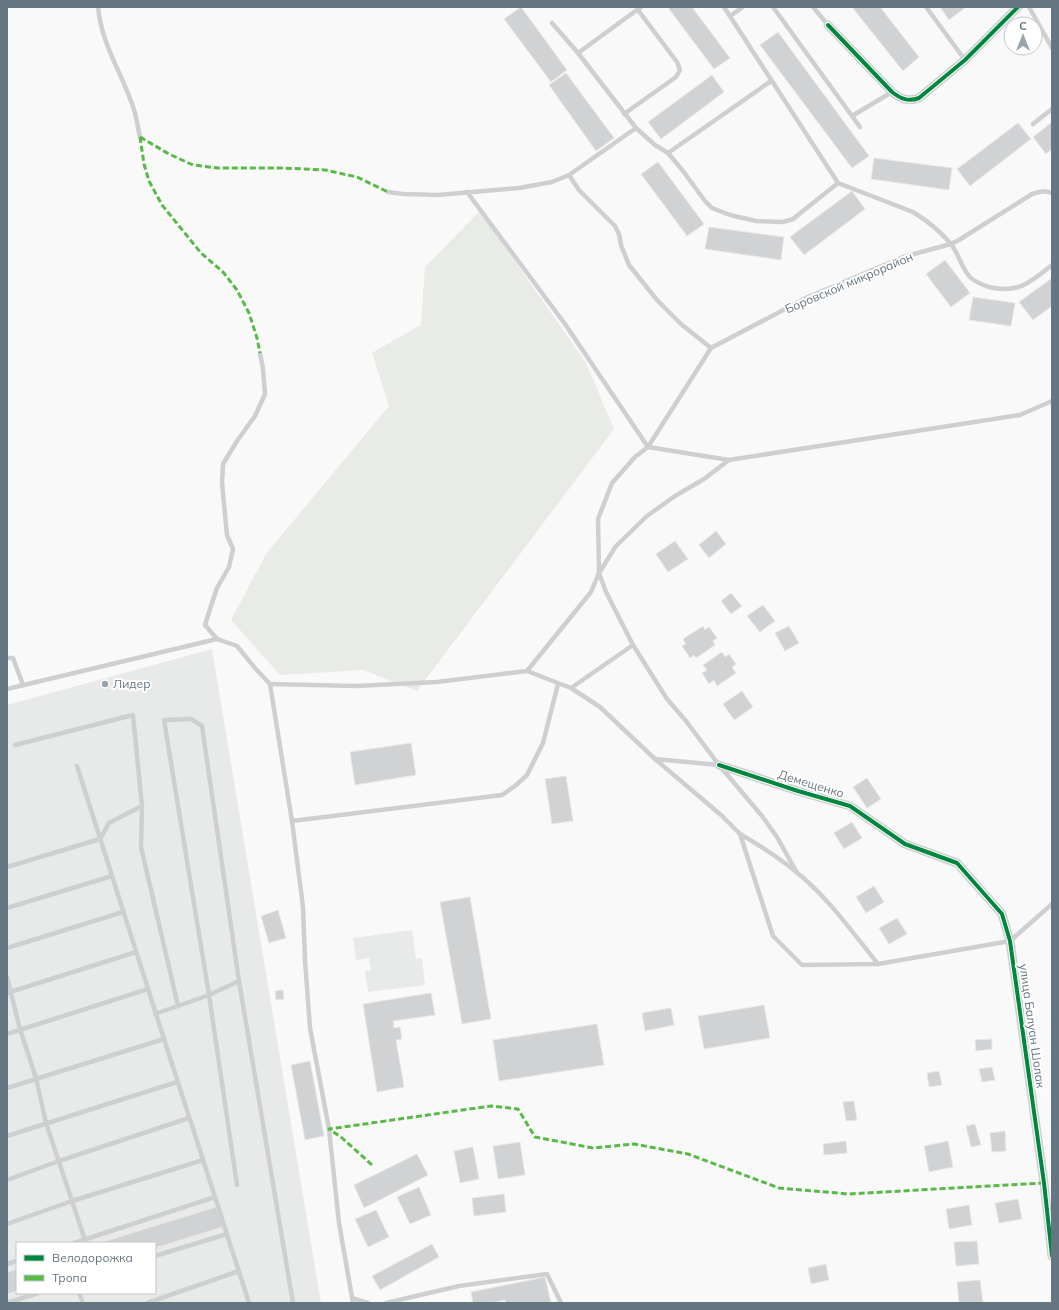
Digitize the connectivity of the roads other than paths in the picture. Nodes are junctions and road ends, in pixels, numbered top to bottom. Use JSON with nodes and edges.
{"nodes":[{"id":1,"x":98,"y":7,"type":"edge"},
{"id":2,"x":724,"y":7,"type":"edge"},
{"id":3,"x":743,"y":7,"type":"edge"},
{"id":4,"x":773,"y":7,"type":"edge"},
{"id":5,"x":813,"y":7,"type":"edge"},
{"id":6,"x":926,"y":7,"type":"edge"},
{"id":7,"x":1018,"y":7,"type":"edge"},
{"id":8,"x":1029,"y":7,"type":"edge"},
{"id":9,"x":640,"y":8,"type":"edge"},
{"id":10,"x":730,"y":16,"type":"junction"},
{"id":11,"x":552,"y":23,"type":"dead end"},
{"id":12,"x":828,"y":25,"type":"joint"},
{"id":13,"x":1052,"y":48,"type":"edge"},
{"id":14,"x":578,"y":53,"type":"junction"},
{"id":15,"x":965,"y":60,"type":"junction"},
{"id":16,"x":771,"y":81,"type":"junction"},
{"id":17,"x":892,"y":92,"type":"junction"},
{"id":18,"x":1052,"y":110,"type":"edge"},
{"id":19,"x":624,"y":114,"type":"junction"},
{"id":20,"x":852,"y":116,"type":"junction"},
{"id":21,"x":1033,"y":124,"type":"dead end"},
{"id":22,"x":860,"y":127,"type":"dead end"},
{"id":23,"x":636,"y":128,"type":"junction"},
{"id":24,"x":140,"y":137,"type":"dead end"},
{"id":25,"x":668,"y":153,"type":"junction"},
{"id":26,"x":569,"y":175,"type":"junction"},
{"id":27,"x":838,"y":183,"type":"junction"},
{"id":28,"x":388,"y":192,"type":"dead end"},
{"id":29,"x":467,"y":192,"type":"junction"},
{"id":30,"x":1052,"y":193,"type":"edge"},
{"id":31,"x":951,"y":244,"type":"junction"},
{"id":32,"x":1052,"y":265,"type":"edge"},
{"id":33,"x":710,"y":348,"type":"junction"},
{"id":34,"x":260,"y":353,"type":"dead end"},
{"id":35,"x":1052,"y":401,"type":"edge"},
{"id":36,"x":648,"y":447,"type":"junction"},
{"id":37,"x":729,"y":460,"type":"junction"},
{"id":38,"x":599,"y":573,"type":"junction"},
{"id":39,"x":217,"y":639,"type":"junction"},
{"id":40,"x":633,"y":645,"type":"junction"},
{"id":41,"x":7,"y":658,"type":"edge"},
{"id":42,"x":527,"y":672,"type":"junction"},
{"id":43,"x":270,"y":684,"type":"junction"},
{"id":44,"x":558,"y":684,"type":"junction"},
{"id":45,"x":23,"y":685,"type":"junction"},
{"id":46,"x":571,"y":688,"type":"junction"},
{"id":47,"x":7,"y":689,"type":"edge"},
{"id":48,"x":15,"y":745,"type":"dead end"},
{"id":49,"x":655,"y":759,"type":"junction"},
{"id":50,"x":719,"y":765,"type":"junction"},
{"id":51,"x":77,"y":766,"type":"dead end"},
{"id":52,"x":142,"y":806,"type":"junction"},
{"id":53,"x":292,"y":821,"type":"junction"},
{"id":54,"x":740,"y":834,"type":"junction"},
{"id":55,"x":100,"y":839,"type":"junction"},
{"id":56,"x":7,"y":867,"type":"edge"},
{"id":57,"x":796,"y":871,"type":"junction"},
{"id":58,"x":112,"y":876,"type":"junction"},
{"id":59,"x":1052,"y":904,"type":"edge"},
{"id":60,"x":7,"y":908,"type":"edge"},
{"id":61,"x":123,"y":912,"type":"junction"},
{"id":62,"x":1010,"y":941,"type":"junction"},
{"id":63,"x":7,"y":948,"type":"edge"},
{"id":64,"x":136,"y":952,"type":"junction"},
{"id":65,"x":878,"y":964,"type":"junction"},
{"id":66,"x":7,"y":977,"type":"edge"},
{"id":67,"x":239,"y":981,"type":"junction"},
{"id":68,"x":148,"y":989,"type":"junction"},
{"id":69,"x":9,"y":992,"type":"edge"},
{"id":70,"x":209,"y":995,"type":"junction"},
{"id":71,"x":178,"y":1006,"type":"junction"},
{"id":72,"x":155,"y":1014,"type":"junction"},
{"id":73,"x":20,"y":1029,"type":"junction"},
{"id":74,"x":7,"y":1034,"type":"edge"},
{"id":75,"x":164,"y":1039,"type":"junction"},
{"id":76,"x":36,"y":1078,"type":"junction"},
{"id":77,"x":177,"y":1082,"type":"junction"},
{"id":78,"x":7,"y":1088,"type":"edge"},
{"id":79,"x":189,"y":1118,"type":"junction"},
{"id":80,"x":46,"y":1123,"type":"junction"},
{"id":81,"x":7,"y":1136,"type":"edge"},
{"id":82,"x":203,"y":1160,"type":"junction"},
{"id":83,"x":59,"y":1161,"type":"junction"},
{"id":84,"x":1052,"y":1178,"type":"edge"},
{"id":85,"x":7,"y":1180,"type":"edge"},
{"id":86,"x":1044,"y":1183,"type":"junction"},
{"id":87,"x":237,"y":1186,"type":"dead end"},
{"id":88,"x":215,"y":1197,"type":"junction"},
{"id":89,"x":72,"y":1201,"type":"junction"},
{"id":90,"x":7,"y":1224,"type":"edge"},
{"id":91,"x":227,"y":1234,"type":"junction"},
{"id":92,"x":85,"y":1240,"type":"junction"},
{"id":93,"x":78,"y":1242,"type":"edge"},
{"id":94,"x":156,"y":1256,"type":"edge"},
{"id":95,"x":1052,"y":1256,"type":"edge"},
{"id":96,"x":239,"y":1271,"type":"junction"},
{"id":97,"x":35,"y":1294,"type":"edge"},
{"id":98,"x":352,"y":1300,"type":"edge"},
{"id":99,"x":7,"y":1303,"type":"edge"},
{"id":100,"x":147,"y":1303,"type":"edge"},
{"id":101,"x":249,"y":1303,"type":"edge"},
{"id":102,"x":293,"y":1303,"type":"edge"},
{"id":103,"x":368,"y":1303,"type":"edge"},
{"id":104,"x":386,"y":1303,"type":"edge"},
{"id":105,"x":561,"y":1303,"type":"edge"}],
"edges":[{"from":1,"to":24,"type":"lane"},
{"from":2,"to":10,"type":"lane"},
{"from":3,"to":10,"type":"lane"},
{"from":4,"to":20,"type":"lane"},
{"from":5,"to":12,"type":"lane"},
{"from":6,"to":15,"type":"lane"},
{"from":7,"to":15,"type":"street"},
{"from":8,"to":13,"type":"lane"},
{"from":9,"to":14,"type":"lane"},
{"from":9,"to":19,"type":"lane"},
{"from":10,"to":16,"type":"lane"},
{"from":11,"to":14,"type":"lane"},
{"from":12,"to":17,"type":"street"},
{"from":14,"to":19,"type":"lane"},
{"from":15,"to":17,"type":"street"},
{"from":16,"to":25,"type":"lane"},
{"from":16,"to":27,"type":"lane"},
{"from":17,"to":20,"type":"lane"},
{"from":18,"to":21,"type":"lane"},
{"from":19,"to":23,"type":"lane"},
{"from":20,"to":22,"type":"lane"},
{"from":23,"to":25,"type":"lane"},
{"from":23,"to":26,"type":"lane"},
{"from":25,"to":27,"type":"lane"},
{"from":26,"to":29,"type":"lane"},
{"from":26,"to":33,"type":"lane"},
{"from":27,"to":31,"type":"lane"},
{"from":28,"to":29,"type":"lane"},
{"from":29,"to":36,"type":"lane"},
{"from":30,"to":31,"type":"lane","name":"Боровской микрорайон"},
{"from":31,"to":32,"type":"lane"},
{"from":31,"to":33,"type":"lane","name":"Боровской микрорайон"},
{"from":33,"to":36,"type":"lane"},
{"from":34,"to":39,"type":"lane"},
{"from":35,"to":37,"type":"lane"},
{"from":36,"to":37,"type":"lane"},
{"from":36,"to":38,"type":"lane"},
{"from":37,"to":38,"type":"lane"},
{"from":38,"to":40,"type":"lane"},
{"from":38,"to":42,"type":"lane"},
{"from":39,"to":43,"type":"lane"},
{"from":39,"to":45,"type":"lane"},
{"from":40,"to":46,"type":"lane"},
{"from":40,"to":50,"type":"lane"},
{"from":41,"to":45,"type":"lane"},
{"from":42,"to":43,"type":"lane"},
{"from":42,"to":44,"type":"lane"},
{"from":43,"to":53,"type":"lane"},
{"from":44,"to":46,"type":"lane"},
{"from":44,"to":53,"type":"lane"},
{"from":45,"to":47,"type":"lane"},
{"from":46,"to":49,"type":"lane"},
{"from":48,"to":52,"type":"lane"},
{"from":49,"to":50,"type":"lane"},
{"from":49,"to":54,"type":"lane"},
{"from":50,"to":57,"type":"lane"},
{"from":50,"to":62,"type":"street","name":"Демещенко"},
{"from":51,"to":55,"type":"lane"},
{"from":52,"to":55,"type":"lane"},
{"from":52,"to":71,"type":"lane"},
{"from":53,"to":98,"type":"lane"},
{"from":54,"to":57,"type":"lane"},
{"from":54,"to":65,"type":"lane"},
{"from":55,"to":56,"type":"lane"},
{"from":55,"to":58,"type":"lane"},
{"from":57,"to":65,"type":"lane"},
{"from":58,"to":60,"type":"lane"},
{"from":58,"to":61,"type":"lane"},
{"from":59,"to":62,"type":"lane"},
{"from":61,"to":63,"type":"lane"},
{"from":61,"to":64,"type":"lane"},
{"from":62,"to":65,"type":"lane"},
{"from":62,"to":86,"type":"street","name":"улица Балуан Шолак"},
{"from":64,"to":68,"type":"lane"},
{"from":64,"to":69,"type":"lane"},
{"from":66,"to":69,"type":"lane"},
{"from":67,"to":70,"type":"lane"},
{"from":67,"to":70,"type":"lane"},
{"from":67,"to":102,"type":"lane"},
{"from":68,"to":72,"type":"lane"},
{"from":68,"to":73,"type":"lane"},
{"from":69,"to":73,"type":"lane"},
{"from":70,"to":71,"type":"lane"},
{"from":70,"to":87,"type":"lane"},
{"from":71,"to":72,"type":"lane"},
{"from":72,"to":75,"type":"lane"},
{"from":73,"to":74,"type":"lane"},
{"from":73,"to":76,"type":"lane"},
{"from":75,"to":76,"type":"lane"},
{"from":75,"to":77,"type":"lane"},
{"from":76,"to":78,"type":"lane"},
{"from":76,"to":80,"type":"lane"},
{"from":77,"to":79,"type":"lane"},
{"from":77,"to":80,"type":"lane"},
{"from":79,"to":82,"type":"lane"},
{"from":79,"to":83,"type":"lane"},
{"from":80,"to":81,"type":"lane"},
{"from":80,"to":83,"type":"lane"},
{"from":82,"to":88,"type":"lane"},
{"from":82,"to":89,"type":"lane"},
{"from":83,"to":85,"type":"lane"},
{"from":83,"to":89,"type":"lane"},
{"from":84,"to":86,"type":"street"},
{"from":86,"to":95,"type":"street","name":"улица Балуан Шолак"},
{"from":88,"to":91,"type":"lane"},
{"from":88,"to":92,"type":"lane"},
{"from":89,"to":90,"type":"lane"},
{"from":89,"to":92,"type":"lane"},
{"from":91,"to":94,"type":"lane"},
{"from":91,"to":96,"type":"lane"},
{"from":92,"to":93,"type":"lane"},
{"from":96,"to":100,"type":"lane"},
{"from":96,"to":101,"type":"lane"},
{"from":97,"to":99,"type":"lane"},
{"from":98,"to":103,"type":"lane"},
{"from":104,"to":105,"type":"lane"}]}
